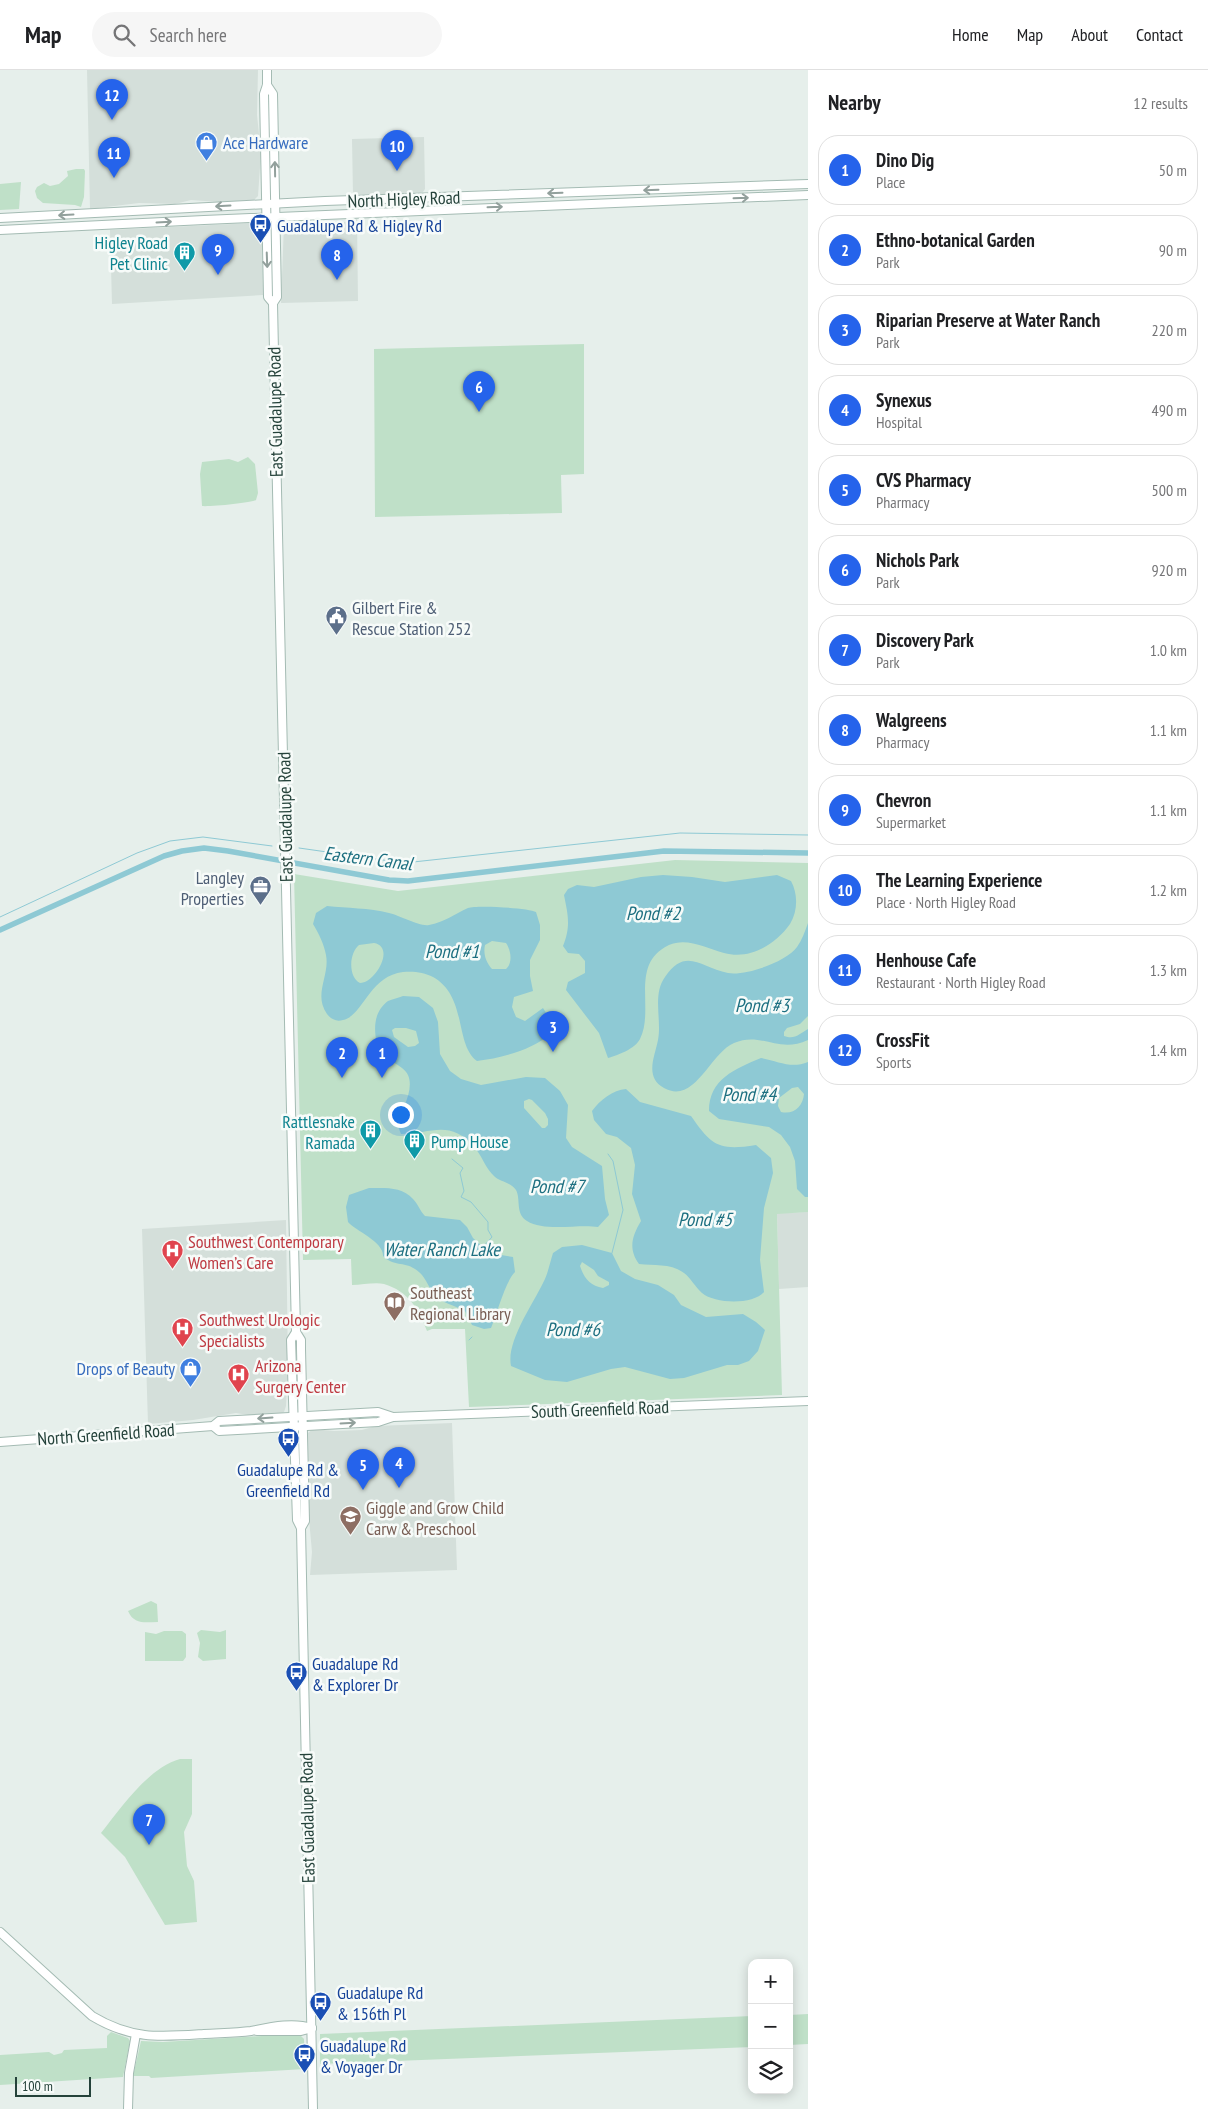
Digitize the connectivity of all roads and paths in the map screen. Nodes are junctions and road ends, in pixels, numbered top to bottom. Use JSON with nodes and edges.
{"nodes":[{"id":1,"x":267,"y":70,"type":"edge"},
{"id":2,"x":267,"y":86,"type":"junction"},
{"id":3,"x":808,"y":184,"type":"edge"},
{"id":4,"x":808,"y":195,"type":"edge"},
{"id":5,"x":266,"y":204,"type":"junction"},
{"id":6,"x":276,"y":204,"type":"junction"},
{"id":7,"x":115,"y":212,"type":"junction"},
{"id":8,"x":276,"y":217,"type":"junction"},
{"id":9,"x":0,"y":218,"type":"edge"},
{"id":10,"x":266,"y":218,"type":"junction"},
{"id":11,"x":116,"y":224,"type":"junction"},
{"id":12,"x":0,"y":230,"type":"edge"},
{"id":13,"x":273,"y":303,"type":"junction"},
{"id":14,"x":808,"y":1401,"type":"edge"},
{"id":15,"x":298,"y":1416,"type":"junction"},
{"id":16,"x":392,"y":1417,"type":"junction"},
{"id":17,"x":213,"y":1426,"type":"junction"},
{"id":18,"x":298,"y":1426,"type":"junction"},
{"id":19,"x":0,"y":1442,"type":"edge"},
{"id":20,"x":2,"y":1934,"type":"edge"},
{"id":21,"x":312,"y":2028,"type":"junction"},
{"id":22,"x":136,"y":2034,"type":"junction"},
{"id":23,"x":128,"y":2109,"type":"edge"},
{"id":24,"x":313,"y":2109,"type":"edge"}],
"edges":[{"from":1,"to":2,"type":"main road","name":"East Guadalupe Road"},
{"from":2,"to":5,"type":"main road","name":"East Guadalupe Road"},
{"from":6,"to":2,"type":"main road","name":"East Guadalupe Road","one_way":true},
{"from":3,"to":6,"type":"main road","name":"North Higley Road","one_way":true},
{"from":8,"to":4,"type":"main road","name":"North Higley Road","one_way":true},
{"from":5,"to":6,"type":"main road","name":"North Higley Road"},
{"from":5,"to":7,"type":"main road","name":"North Higley Road","one_way":true},
{"from":5,"to":10,"type":"main road","name":"East Guadalupe Road"},
{"from":6,"to":8,"type":"main road","name":"East Guadalupe Road"},
{"from":7,"to":9,"type":"main road","name":"North Higley Road","one_way":true},
{"from":7,"to":11,"type":"main road"},
{"from":8,"to":10,"type":"main road","name":"North Higley Road"},
{"from":8,"to":13,"type":"main road","name":"East Guadalupe Road"},
{"from":11,"to":10,"type":"main road","name":"North Higley Road","one_way":true},
{"from":10,"to":13,"type":"main road","name":"East Guadalupe Road","one_way":true},
{"from":11,"to":12,"type":"main road","name":"North Higley Road"},
{"from":13,"to":15,"type":"main road","name":"East Guadalupe Road"},
{"from":14,"to":16,"type":"main road","name":"South Greenfield Road"},
{"from":15,"to":16,"type":"main road","name":"South Greenfield Road"},
{"from":15,"to":17,"type":"main road","name":"North Greenfield Road","one_way":true},
{"from":15,"to":18,"type":"main road","name":"East Guadalupe Road"},
{"from":18,"to":16,"type":"main road","one_way":true},
{"from":17,"to":18,"type":"main road","name":"North Greenfield Road"},
{"from":17,"to":19,"type":"main road","name":"North Greenfield Road"},
{"from":18,"to":21,"type":"main road","name":"East Guadalupe Road"},
{"from":20,"to":22,"type":"main road"},
{"from":21,"to":22,"type":"main road"},
{"from":21,"to":24,"type":"main road","name":"East Guadalupe Road"},
{"from":22,"to":23,"type":"main road"}]}
